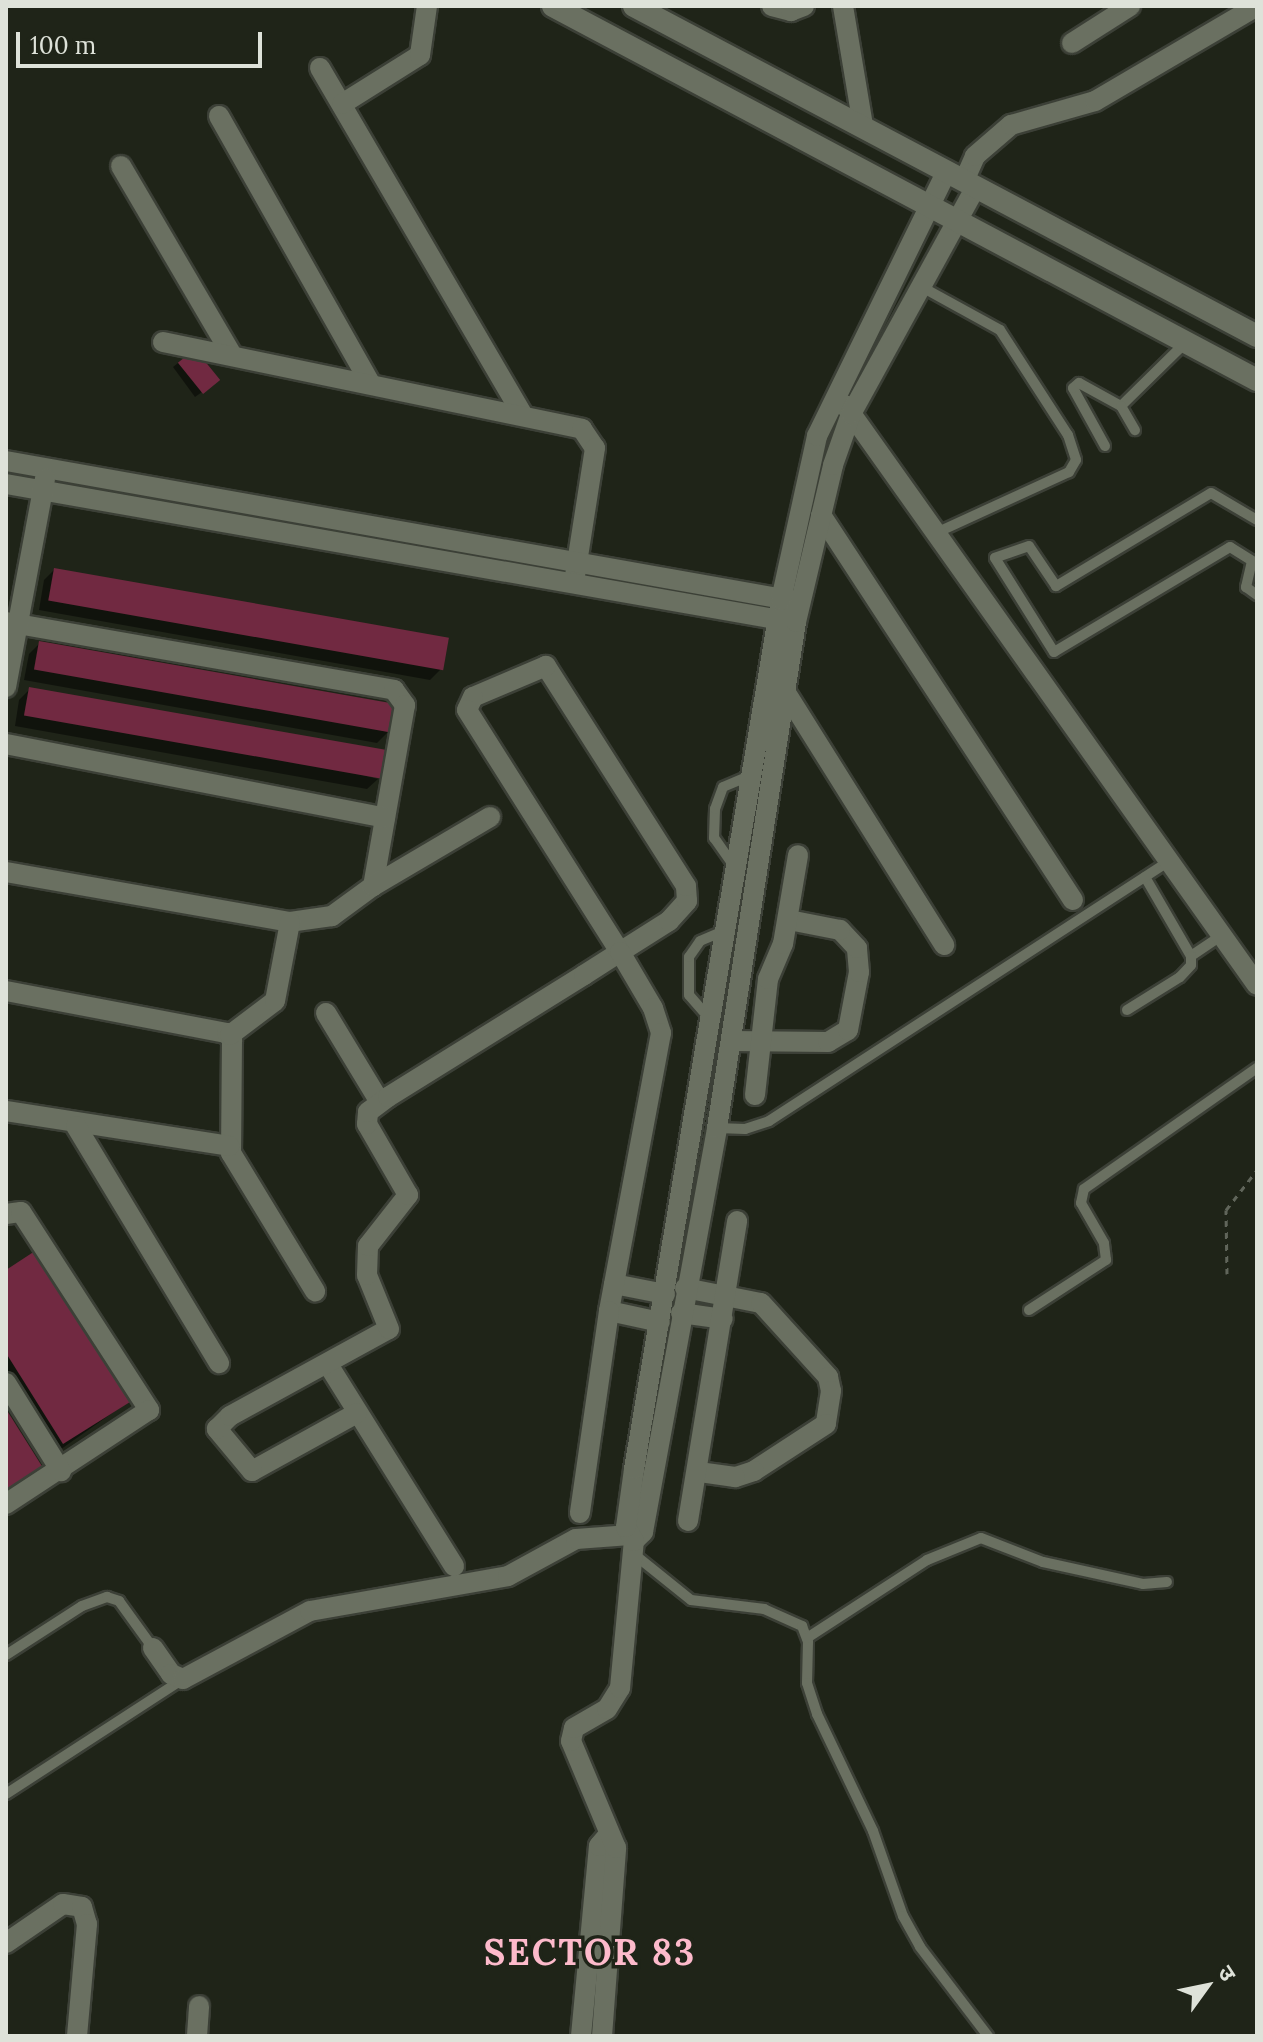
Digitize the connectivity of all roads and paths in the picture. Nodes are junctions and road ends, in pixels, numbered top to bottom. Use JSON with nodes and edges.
{"nodes":[{"id":1,"x":427,"y":6,"type":"edge"},
{"id":2,"x":553,"y":6,"type":"edge"},
{"id":3,"x":634,"y":6,"type":"edge"},
{"id":4,"x":772,"y":6,"type":"edge"},
{"id":5,"x":804,"y":6,"type":"edge"},
{"id":6,"x":843,"y":6,"type":"edge"},
{"id":7,"x":1130,"y":6,"type":"edge"},
{"id":8,"x":1257,"y":6,"type":"edge"},
{"id":9,"x":1072,"y":43,"type":"dead end"},
{"id":10,"x":320,"y":68,"type":"dead end"},
{"id":11,"x":342,"y":104,"type":"junction"},
{"id":12,"x":219,"y":116,"type":"dead end"},
{"id":13,"x":863,"y":126,"type":"junction"},
{"id":14,"x":121,"y":166,"type":"dead end"},
{"id":15,"x":963,"y":180,"type":"junction"},
{"id":16,"x":927,"y":208,"type":"junction"},
{"id":17,"x":954,"y":223,"type":"junction"},
{"id":18,"x":918,"y":285,"type":"junction"},
{"id":19,"x":1257,"y":336,"type":"edge"},
{"id":20,"x":163,"y":342,"type":"dead end"},
{"id":21,"x":1186,"y":343,"type":"junction"},
{"id":22,"x":230,"y":352,"type":"junction"},
{"id":23,"x":1257,"y":380,"type":"edge"},
{"id":24,"x":370,"y":383,"type":"junction"},
{"id":25,"x":838,"y":394,"type":"junction"},
{"id":26,"x":1121,"y":406,"type":"junction"},
{"id":27,"x":522,"y":413,"type":"junction"},
{"id":28,"x":851,"y":414,"type":"junction"},
{"id":29,"x":1135,"y":430,"type":"dead end"},
{"id":30,"x":1105,"y":446,"type":"dead end"},
{"id":31,"x":6,"y":461,"type":"edge"},
{"id":32,"x":47,"y":468,"type":"junction"},
{"id":33,"x":6,"y":484,"type":"edge"},
{"id":34,"x":43,"y":489,"type":"junction"},
{"id":35,"x":821,"y":515,"type":"junction"},
{"id":36,"x":1257,"y":520,"type":"edge"},
{"id":37,"x":938,"y":532,"type":"junction"},
{"id":38,"x":576,"y":573,"type":"junction"},
{"id":39,"x":1257,"y":595,"type":"edge"},
{"id":40,"x":789,"y":611,"type":"junction"},
{"id":41,"x":12,"y":623,"type":"edge"},
{"id":42,"x":6,"y":687,"type":"edge"},
{"id":43,"x":788,"y":696,"type":"junction"},
{"id":44,"x":6,"y":744,"type":"edge"},
{"id":45,"x":751,"y":775,"type":"junction"},
{"id":46,"x":490,"y":817,"type":"dead end"},
{"id":47,"x":385,"y":818,"type":"junction"},
{"id":48,"x":798,"y":855,"type":"dead end"},
{"id":49,"x":1170,"y":861,"type":"junction"},
{"id":50,"x":736,"y":869,"type":"junction"},
{"id":51,"x":6,"y":872,"type":"edge"},
{"id":52,"x":1145,"y":877,"type":"junction"},
{"id":53,"x":373,"y":886,"type":"junction"},
{"id":54,"x":1073,"y":900,"type":"dead end"},
{"id":55,"x":789,"y":920,"type":"junction"},
{"id":56,"x":290,"y":922,"type":"junction"},
{"id":57,"x":726,"y":930,"type":"junction"},
{"id":58,"x":1222,"y":935,"type":"junction"},
{"id":59,"x":944,"y":945,"type":"dead end"},
{"id":60,"x":620,"y":952,"type":"junction"},
{"id":61,"x":1191,"y":956,"type":"junction"},
{"id":62,"x":1257,"y":985,"type":"edge"},
{"id":63,"x":6,"y":991,"type":"edge"},
{"id":64,"x":1127,"y":1010,"type":"dead end"},
{"id":65,"x":326,"y":1013,"type":"dead end"},
{"id":66,"x":711,"y":1019,"type":"junction"},
{"id":67,"x":230,"y":1035,"type":"junction"},
{"id":68,"x":731,"y":1041,"type":"junction"},
{"id":69,"x":762,"y":1041,"type":"junction"},
{"id":70,"x":1257,"y":1068,"type":"edge"},
{"id":71,"x":755,"y":1095,"type":"dead end"},
{"id":72,"x":380,"y":1102,"type":"junction"},
{"id":73,"x":6,"y":1111,"type":"edge"},
{"id":74,"x":691,"y":1121,"type":"junction"},
{"id":75,"x":76,"y":1126,"type":"junction"},
{"id":76,"x":717,"y":1128,"type":"junction"},
{"id":77,"x":229,"y":1146,"type":"junction"},
{"id":78,"x":1257,"y":1170,"type":"edge"},
{"id":79,"x":6,"y":1214,"type":"edge"},
{"id":80,"x":737,"y":1221,"type":"dead end"},
{"id":81,"x":1227,"y":1274,"type":"dead end"},
{"id":82,"x":614,"y":1284,"type":"junction"},
{"id":83,"x":685,"y":1288,"type":"junction"},
{"id":84,"x":315,"y":1291,"type":"dead end"},
{"id":85,"x":727,"y":1293,"type":"junction"},
{"id":86,"x":665,"y":1294,"type":"junction"},
{"id":87,"x":1029,"y":1310,"type":"dead end"},
{"id":88,"x":609,"y":1311,"type":"junction"},
{"id":89,"x":681,"y":1313,"type":"junction"},
{"id":90,"x":723,"y":1319,"type":"junction"},
{"id":91,"x":660,"y":1322,"type":"junction"},
{"id":92,"x":219,"y":1363,"type":"dead end"},
{"id":93,"x":329,"y":1366,"type":"junction"},
{"id":94,"x":6,"y":1383,"type":"edge"},
{"id":95,"x":357,"y":1413,"type":"junction"},
{"id":96,"x":61,"y":1471,"type":"junction"},
{"id":97,"x":698,"y":1472,"type":"junction"},
{"id":98,"x":6,"y":1504,"type":"edge"},
{"id":99,"x":580,"y":1513,"type":"dead end"},
{"id":100,"x":688,"y":1521,"type":"dead end"},
{"id":101,"x":633,"y":1543,"type":"junction"},
{"id":102,"x":454,"y":1566,"type":"dead end"},
{"id":103,"x":1167,"y":1582,"type":"dead end"},
{"id":104,"x":807,"y":1638,"type":"junction"},
{"id":105,"x":153,"y":1648,"type":"joint"},
{"id":106,"x":6,"y":1655,"type":"edge"},
{"id":107,"x":183,"y":1679,"type":"junction"},
{"id":108,"x":6,"y":1794,"type":"edge"},
{"id":109,"x":609,"y":1834,"type":"junction"},
{"id":110,"x":6,"y":1943,"type":"edge"},
{"id":111,"x":199,"y":2006,"type":"dead end"},
{"id":112,"x":77,"y":2036,"type":"edge"},
{"id":113,"x":197,"y":2036,"type":"edge"},
{"id":114,"x":581,"y":2036,"type":"edge"},
{"id":115,"x":602,"y":2036,"type":"edge"},
{"id":116,"x":988,"y":2036,"type":"edge"}],
"edges":[{"from":1,"to":11,"type":"street"},
{"from":2,"to":16,"type":"street"},
{"from":3,"to":13,"type":"street"},
{"from":4,"to":5,"type":"street"},
{"from":6,"to":13,"type":"street"},
{"from":7,"to":9,"type":"street"},
{"from":8,"to":15,"type":"street"},
{"from":10,"to":11,"type":"street"},
{"from":11,"to":27,"type":"street"},
{"from":12,"to":24,"type":"street"},
{"from":13,"to":15,"type":"street"},
{"from":14,"to":22,"type":"street"},
{"from":15,"to":16,"type":"street"},
{"from":15,"to":17,"type":"street"},
{"from":15,"to":19,"type":"street"},
{"from":16,"to":17,"type":"street"},
{"from":16,"to":25,"type":"street"},
{"from":17,"to":18,"type":"street"},
{"from":17,"to":21,"type":"street"},
{"from":18,"to":28,"type":"street"},
{"from":18,"to":37,"type":"lane"},
{"from":20,"to":22,"type":"street"},
{"from":21,"to":23,"type":"street"},
{"from":21,"to":26,"type":"lane"},
{"from":22,"to":24,"type":"street"},
{"from":24,"to":27,"type":"street"},
{"from":25,"to":28,"type":"street"},
{"from":25,"to":40,"type":"street"},
{"from":26,"to":29,"type":"lane"},
{"from":26,"to":30,"type":"lane"},
{"from":27,"to":38,"type":"street"},
{"from":28,"to":35,"type":"street"},
{"from":28,"to":37,"type":"street"},
{"from":31,"to":32,"type":"street"},
{"from":32,"to":34,"type":"street"},
{"from":32,"to":38,"type":"street"},
{"from":33,"to":34,"type":"street"},
{"from":34,"to":38,"type":"street"},
{"from":34,"to":41,"type":"street"},
{"from":35,"to":40,"type":"street"},
{"from":35,"to":54,"type":"street"},
{"from":36,"to":39,"type":"lane"},
{"from":37,"to":49,"type":"street"},
{"from":38,"to":40,"type":"street"},
{"from":40,"to":43,"type":"street"},
{"from":40,"to":45,"type":"street"},
{"from":41,"to":42,"type":"street"},
{"from":41,"to":47,"type":"street"},
{"from":43,"to":59,"type":"street"},
{"from":43,"to":68,"type":"street"},
{"from":44,"to":47,"type":"street"},
{"from":45,"to":50,"type":"street"},
{"from":45,"to":50,"type":"lane"},
{"from":46,"to":53,"type":"street"},
{"from":47,"to":53,"type":"street"},
{"from":48,"to":55,"type":"street"},
{"from":49,"to":52,"type":"lane"},
{"from":49,"to":58,"type":"street"},
{"from":50,"to":57,"type":"street"},
{"from":51,"to":56,"type":"street"},
{"from":52,"to":61,"type":"lane"},
{"from":52,"to":76,"type":"lane"},
{"from":53,"to":56,"type":"street"},
{"from":55,"to":69,"type":"street"},
{"from":55,"to":69,"type":"street"},
{"from":56,"to":67,"type":"street"},
{"from":57,"to":66,"type":"street"},
{"from":57,"to":66,"type":"lane"},
{"from":58,"to":61,"type":"lane"},
{"from":58,"to":62,"type":"street"},
{"from":60,"to":60,"type":"street"},
{"from":60,"to":72,"type":"street"},
{"from":60,"to":82,"type":"street"},
{"from":61,"to":64,"type":"lane"},
{"from":63,"to":67,"type":"street"},
{"from":65,"to":72,"type":"street"},
{"from":66,"to":74,"type":"street"},
{"from":67,"to":77,"type":"street"},
{"from":68,"to":69,"type":"street"},
{"from":68,"to":76,"type":"street"},
{"from":69,"to":71,"type":"street"},
{"from":70,"to":87,"type":"lane"},
{"from":72,"to":93,"type":"street"},
{"from":73,"to":75,"type":"street"},
{"from":74,"to":76,"type":"street"},
{"from":74,"to":86,"type":"street"},
{"from":75,"to":77,"type":"street"},
{"from":75,"to":92,"type":"street"},
{"from":76,"to":83,"type":"street"},
{"from":77,"to":84,"type":"street"},
{"from":78,"to":81,"type":"path"},
{"from":79,"to":96,"type":"street"},
{"from":80,"to":85,"type":"street"},
{"from":82,"to":86,"type":"street"},
{"from":82,"to":88,"type":"street"},
{"from":83,"to":85,"type":"street"},
{"from":83,"to":89,"type":"street"},
{"from":85,"to":90,"type":"street"},
{"from":85,"to":97,"type":"street"},
{"from":86,"to":91,"type":"street"},
{"from":88,"to":91,"type":"street"},
{"from":88,"to":99,"type":"street"},
{"from":89,"to":90,"type":"street"},
{"from":89,"to":101,"type":"street"},
{"from":90,"to":97,"type":"street"},
{"from":91,"to":101,"type":"street"},
{"from":93,"to":95,"type":"street"},
{"from":93,"to":95,"type":"street"},
{"from":94,"to":96,"type":"street"},
{"from":95,"to":102,"type":"street"},
{"from":96,"to":98,"type":"street"},
{"from":97,"to":100,"type":"street"},
{"from":101,"to":104,"type":"lane"},
{"from":101,"to":107,"type":"street"},
{"from":101,"to":109,"type":"street"},
{"from":103,"to":104,"type":"lane"},
{"from":104,"to":116,"type":"lane"},
{"from":105,"to":106,"type":"lane"},
{"from":105,"to":107,"type":"street"},
{"from":107,"to":108,"type":"lane"},
{"from":109,"to":114,"type":"street"},
{"from":109,"to":115,"type":"street"},
{"from":110,"to":112,"type":"street"},
{"from":111,"to":113,"type":"street"}]}
